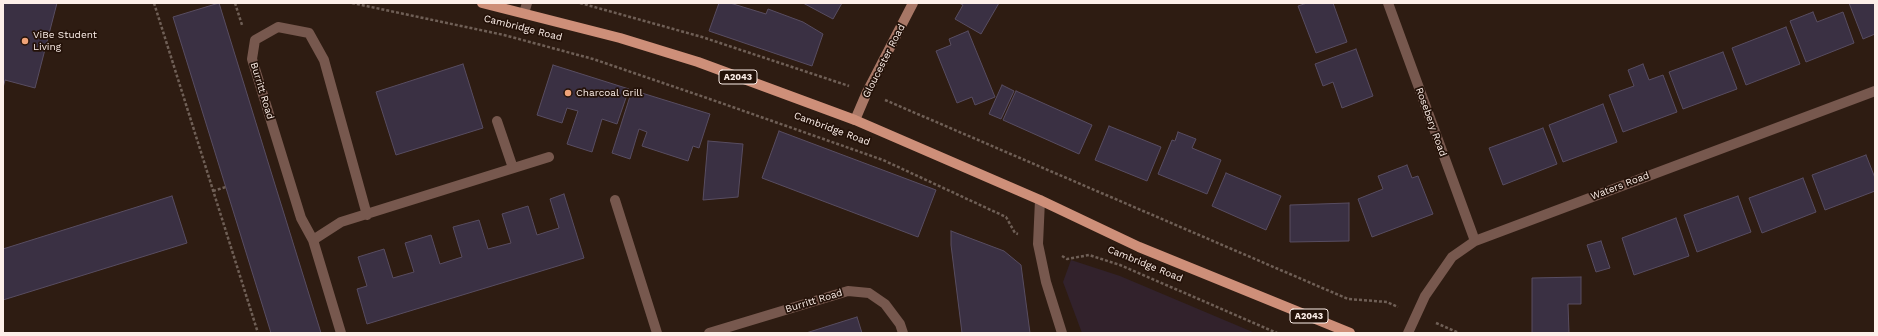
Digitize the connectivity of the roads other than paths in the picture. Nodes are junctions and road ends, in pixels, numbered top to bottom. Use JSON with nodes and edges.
{"nodes":[{"id":1,"x":482,"y":3,"type":"edge"},
{"id":2,"x":913,"y":3,"type":"edge"},
{"id":3,"x":1388,"y":3,"type":"edge"},
{"id":4,"x":526,"y":8,"type":"edge"},
{"id":5,"x":1875,"y":91,"type":"edge"},
{"id":6,"x":855,"y":120,"type":"junction"},
{"id":7,"x":497,"y":121,"type":"dead end"},
{"id":8,"x":549,"y":157,"type":"dead end"},
{"id":9,"x":513,"y":168,"type":"junction"},
{"id":10,"x":615,"y":200,"type":"dead end"},
{"id":11,"x":1040,"y":200,"type":"junction"},
{"id":12,"x":367,"y":215,"type":"junction"},
{"id":13,"x":313,"y":240,"type":"junction"},
{"id":14,"x":1475,"y":241,"type":"junction"},
{"id":15,"x":341,"y":333,"type":"edge"},
{"id":16,"x":657,"y":333,"type":"edge"},
{"id":17,"x":709,"y":333,"type":"edge"},
{"id":18,"x":903,"y":333,"type":"edge"},
{"id":19,"x":1062,"y":333,"type":"edge"},
{"id":20,"x":1350,"y":333,"type":"edge"},
{"id":21,"x":1408,"y":333,"type":"edge"}],
"edges":[{"from":1,"to":4,"type":"main road","name":"Cambridge Road","number":"A2043"},
{"from":2,"to":6,"type":"street","name":"Gloucester Road"},
{"from":3,"to":14,"type":"street","name":"Rosebery Road"},
{"from":4,"to":6,"type":"main road","name":"Cambridge Road","number":"A2043"},
{"from":5,"to":14,"type":"street","name":"Waters Road"},
{"from":6,"to":11,"type":"main road","name":"Cambridge Road","number":"A2043"},
{"from":7,"to":9,"type":"street"},
{"from":8,"to":9,"type":"street"},
{"from":9,"to":12,"type":"street"},
{"from":10,"to":16,"type":"street"},
{"from":11,"to":19,"type":"street"},
{"from":11,"to":20,"type":"main road","name":"Cambridge Road","number":"A2043"},
{"from":12,"to":13,"type":"street"},
{"from":12,"to":13,"type":"street","name":"Burritt Road"},
{"from":13,"to":15,"type":"street","name":"Burritt Road"},
{"from":14,"to":21,"type":"street","name":"Waters Road"},
{"from":17,"to":18,"type":"street","name":"Burritt Road"}]}
